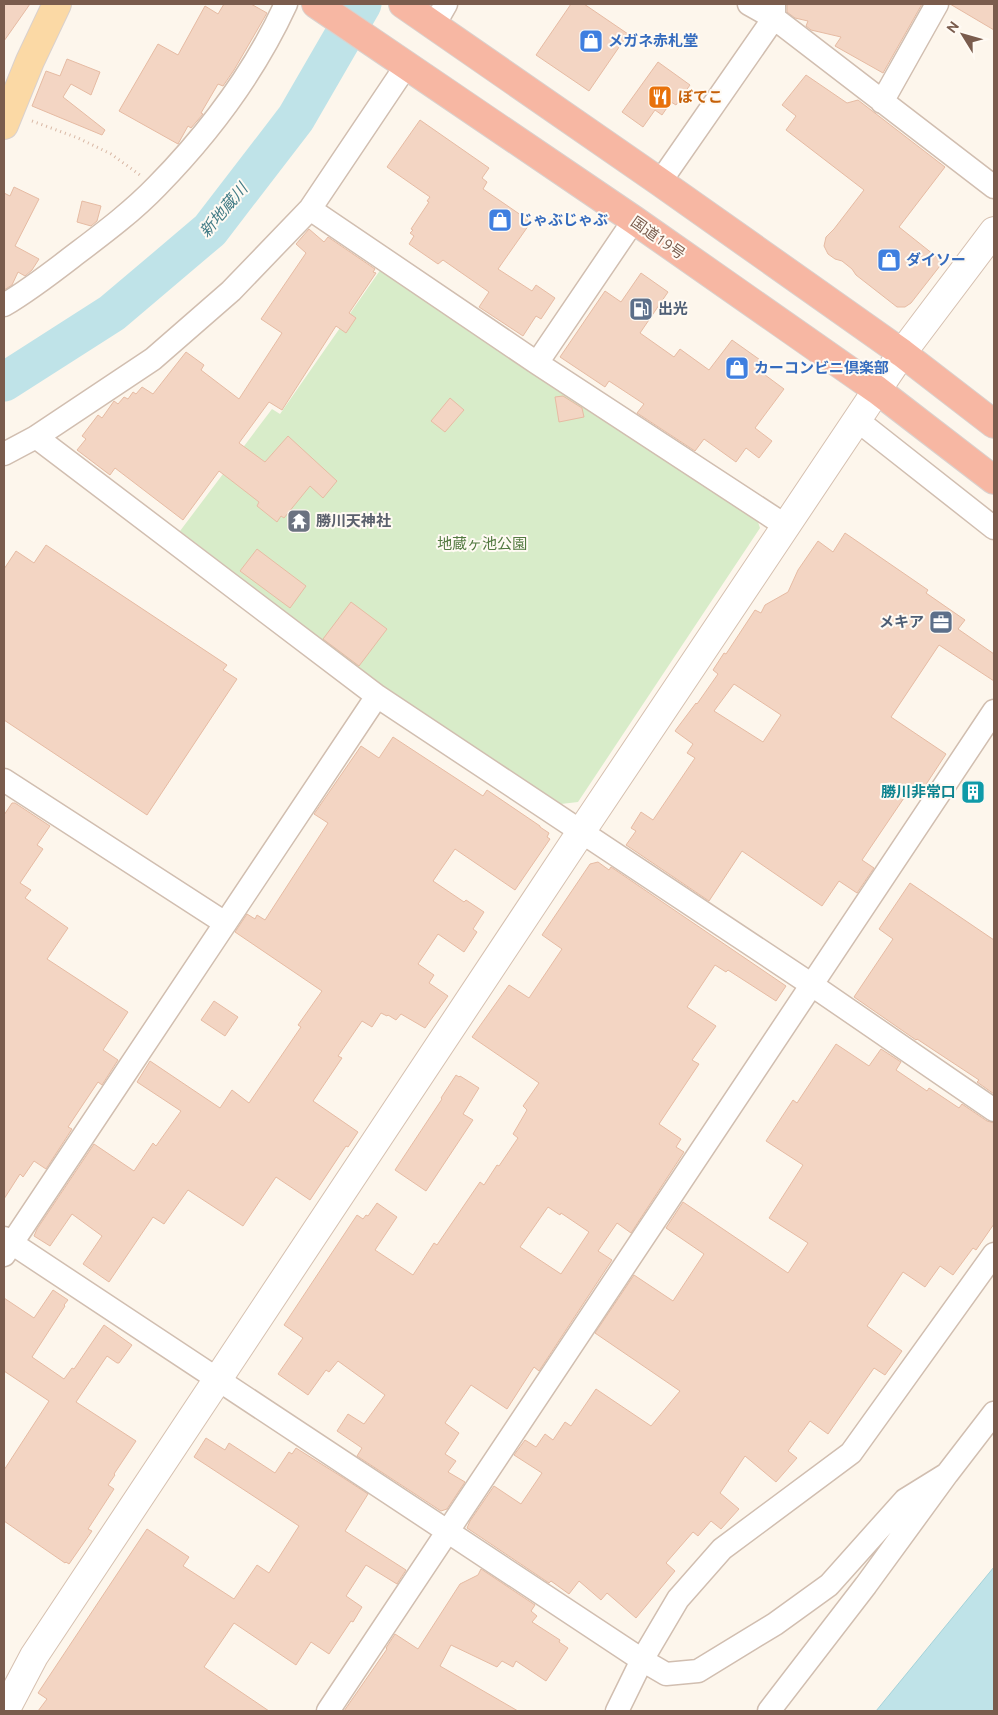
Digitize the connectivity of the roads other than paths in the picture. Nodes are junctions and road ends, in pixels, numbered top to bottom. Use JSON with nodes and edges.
{"nodes":[{"id":1,"x":57,"y":4,"type":"edge"},
{"id":2,"x":286,"y":4,"type":"edge"},
{"id":3,"x":316,"y":4,"type":"edge"},
{"id":4,"x":749,"y":4,"type":"edge"},
{"id":5,"x":937,"y":4,"type":"edge"},
{"id":6,"x":774,"y":11,"type":"edge"},
{"id":7,"x":426,"y":12,"type":"edge"},
{"id":8,"x":398,"y":61,"type":"junction"},
{"id":9,"x":882,"y":102,"type":"junction"},
{"id":10,"x":6,"y":119,"type":"edge"},
{"id":11,"x":660,"y":182,"type":"junction"},
{"id":12,"x":994,"y":187,"type":"edge"},
{"id":13,"x":310,"y":209,"type":"junction"},
{"id":14,"x":634,"y":220,"type":"junction"},
{"id":15,"x":994,"y":231,"type":"edge"},
{"id":16,"x":4,"y":306,"type":"edge"},
{"id":17,"x":902,"y":353,"type":"junction"},
{"id":18,"x":537,"y":363,"type":"junction"},
{"id":19,"x":877,"y":390,"type":"junction"},
{"id":20,"x":857,"y":420,"type":"junction"},
{"id":21,"x":994,"y":424,"type":"edge"},
{"id":22,"x":36,"y":437,"type":"junction"},
{"id":23,"x":4,"y":454,"type":"edge"},
{"id":24,"x":994,"y":480,"type":"edge"},
{"id":25,"x":786,"y":526,"type":"junction"},
{"id":26,"x":994,"y":528,"type":"edge"},
{"id":27,"x":377,"y":696,"type":"junction"},
{"id":28,"x":994,"y":711,"type":"edge"},
{"id":29,"x":6,"y":786,"type":"edge"},
{"id":30,"x":581,"y":832,"type":"junction"},
{"id":31,"x":225,"y":923,"type":"junction"},
{"id":32,"x":812,"y":985,"type":"junction"},
{"id":33,"x":994,"y":1110,"type":"edge"},
{"id":34,"x":6,"y":1246,"type":"edge"},
{"id":35,"x":994,"y":1254,"type":"edge"},
{"id":36,"x":217,"y":1378,"type":"junction"},
{"id":37,"x":994,"y":1413,"type":"edge"},
{"id":38,"x":947,"y":1474,"type":"junction"},
{"id":39,"x":449,"y":1532,"type":"junction"},
{"id":40,"x":642,"y":1660,"type":"junction"},
{"id":41,"x":5,"y":1711,"type":"edge"},
{"id":42,"x":328,"y":1711,"type":"edge"},
{"id":43,"x":617,"y":1711,"type":"edge"},
{"id":44,"x":769,"y":1711,"type":"edge"}],
"edges":[{"from":1,"to":10,"type":"main road"},
{"from":2,"to":16,"type":"street"},
{"from":3,"to":8,"type":"highway","name":"国道19号"},
{"from":4,"to":6,"type":"street"},
{"from":5,"to":9,"type":"street"},
{"from":6,"to":9,"type":"street"},
{"from":6,"to":11,"type":"street"},
{"from":7,"to":11,"type":"highway"},
{"from":8,"to":13,"type":"street"},
{"from":8,"to":14,"type":"highway","name":"国道19号"},
{"from":9,"to":12,"type":"street"},
{"from":11,"to":17,"type":"highway"},
{"from":13,"to":18,"type":"street"},
{"from":13,"to":22,"type":"street"},
{"from":14,"to":18,"type":"street"},
{"from":14,"to":19,"type":"highway","name":"国道19号"},
{"from":15,"to":17,"type":"street"},
{"from":17,"to":19,"type":"street"},
{"from":17,"to":21,"type":"highway"},
{"from":18,"to":25,"type":"street"},
{"from":19,"to":20,"type":"street"},
{"from":19,"to":24,"type":"highway","name":"国道19号"},
{"from":20,"to":25,"type":"street"},
{"from":20,"to":26,"type":"street"},
{"from":22,"to":23,"type":"street"},
{"from":22,"to":27,"type":"street"},
{"from":25,"to":30,"type":"street"},
{"from":27,"to":30,"type":"street"},
{"from":27,"to":31,"type":"street"},
{"from":28,"to":32,"type":"street"},
{"from":29,"to":31,"type":"street"},
{"from":30,"to":32,"type":"street"},
{"from":30,"to":36,"type":"street"},
{"from":31,"to":34,"type":"street"},
{"from":32,"to":33,"type":"street"},
{"from":32,"to":39,"type":"street"},
{"from":34,"to":36,"type":"street"},
{"from":35,"to":40,"type":"street"},
{"from":36,"to":39,"type":"street"},
{"from":36,"to":41,"type":"street"},
{"from":37,"to":38,"type":"street"},
{"from":38,"to":40,"type":"street"},
{"from":38,"to":44,"type":"street"},
{"from":39,"to":40,"type":"street"},
{"from":39,"to":42,"type":"street"},
{"from":40,"to":43,"type":"street"}]}
